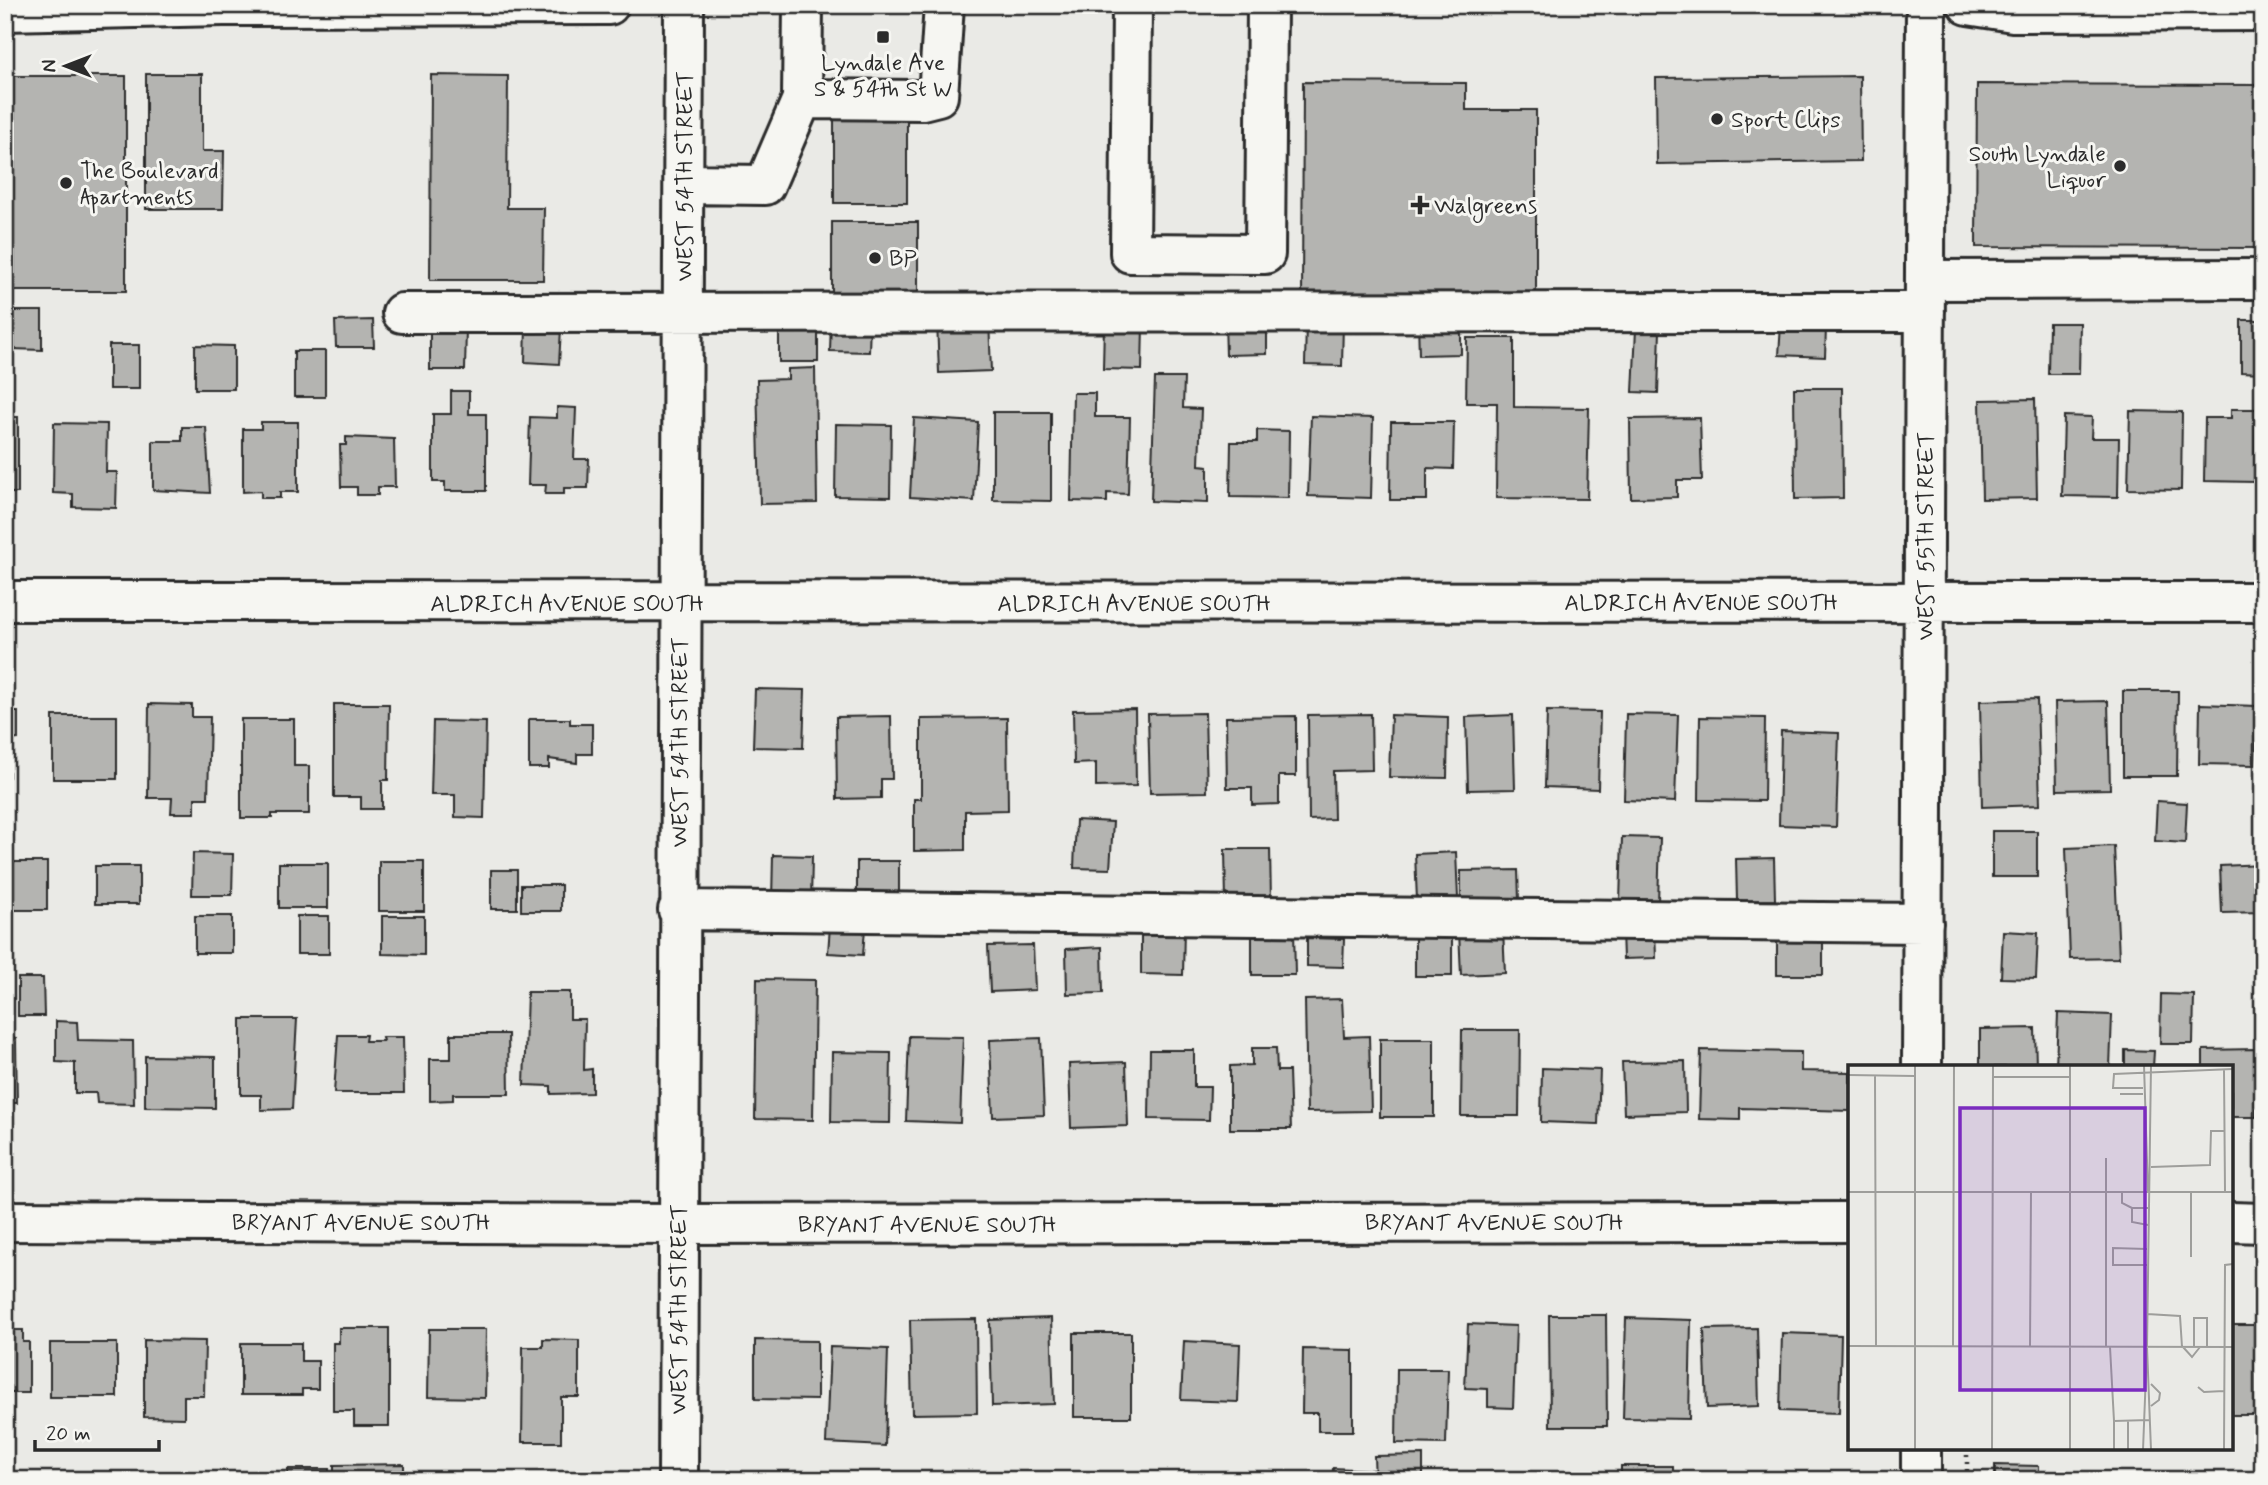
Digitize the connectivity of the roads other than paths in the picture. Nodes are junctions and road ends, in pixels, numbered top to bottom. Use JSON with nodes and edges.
{"nodes":[{"id":1,"x":609,"y":5,"type":"edge"},
{"id":2,"x":684,"y":5,"type":"edge"},
{"id":3,"x":803,"y":5,"type":"edge"},
{"id":4,"x":944,"y":5,"type":"edge"},
{"id":5,"x":1132,"y":5,"type":"edge"},
{"id":6,"x":1267,"y":5,"type":"edge"},
{"id":7,"x":1926,"y":5,"type":"edge"},
{"id":8,"x":1968,"y":5,"type":"edge"},
{"id":9,"x":5,"y":11,"type":"edge"},
{"id":10,"x":2263,"y":11,"type":"edge"},
{"id":11,"x":802,"y":99,"type":"junction"},
{"id":12,"x":684,"y":184,"type":"junction"},
{"id":13,"x":2263,"y":279,"type":"edge"},
{"id":14,"x":1926,"y":296,"type":"junction"},
{"id":15,"x":682,"y":312,"type":"junction"},
{"id":16,"x":402,"y":313,"type":"dead end"},
{"id":17,"x":5,"y":601,"type":"edge"},
{"id":18,"x":1926,"y":601,"type":"junction"},
{"id":19,"x":2263,"y":602,"type":"edge"},
{"id":20,"x":680,"y":603,"type":"junction"},
{"id":21,"x":678,"y":910,"type":"junction"},
{"id":22,"x":1923,"y":923,"type":"junction"},
{"id":23,"x":1922,"y":1065,"type":"edge"},
{"id":24,"x":5,"y":1221,"type":"edge"},
{"id":25,"x":1848,"y":1222,"type":"edge"},
{"id":26,"x":2233,"y":1222,"type":"edge"},
{"id":27,"x":2263,"y":1223,"type":"edge"},
{"id":28,"x":678,"y":1224,"type":"junction"},
{"id":29,"x":1921,"y":1450,"type":"edge"},
{"id":30,"x":678,"y":1480,"type":"edge"},
{"id":31,"x":1921,"y":1480,"type":"edge"}],
"edges":[{"from":1,"to":9,"type":"street"},
{"from":2,"to":12,"type":"street","name":"WEST 54TH STREET"},
{"from":3,"to":11,"type":"street"},
{"from":4,"to":11,"type":"street"},
{"from":5,"to":6,"type":"street"},
{"from":7,"to":14,"type":"street","name":"WEST 55TH STREET"},
{"from":8,"to":10,"type":"street"},
{"from":11,"to":12,"type":"street"},
{"from":12,"to":15,"type":"street","name":"WEST 54TH STREET"},
{"from":13,"to":14,"type":"street"},
{"from":14,"to":15,"type":"street"},
{"from":14,"to":18,"type":"street","name":"WEST 55TH STREET"},
{"from":15,"to":16,"type":"street"},
{"from":15,"to":20,"type":"street","name":"WEST 54TH STREET"},
{"from":17,"to":20,"type":"street","name":"ALDRICH AVENUE SOUTH"},
{"from":18,"to":19,"type":"street","name":"ALDRICH AVENUE SOUTH"},
{"from":18,"to":20,"type":"street","name":"ALDRICH AVENUE SOUTH"},
{"from":18,"to":22,"type":"street","name":"WEST 55TH STREET"},
{"from":20,"to":21,"type":"street","name":"WEST 54TH STREET"},
{"from":21,"to":22,"type":"street"},
{"from":21,"to":28,"type":"street","name":"WEST 54TH STREET"},
{"from":22,"to":23,"type":"street","name":"WEST 55TH STREET"},
{"from":24,"to":28,"type":"street","name":"BRYANT AVENUE SOUTH"},
{"from":25,"to":28,"type":"street","name":"BRYANT AVENUE SOUTH"},
{"from":26,"to":27,"type":"street"},
{"from":28,"to":30,"type":"street","name":"WEST 54TH STREET"},
{"from":29,"to":31,"type":"street"}]}
